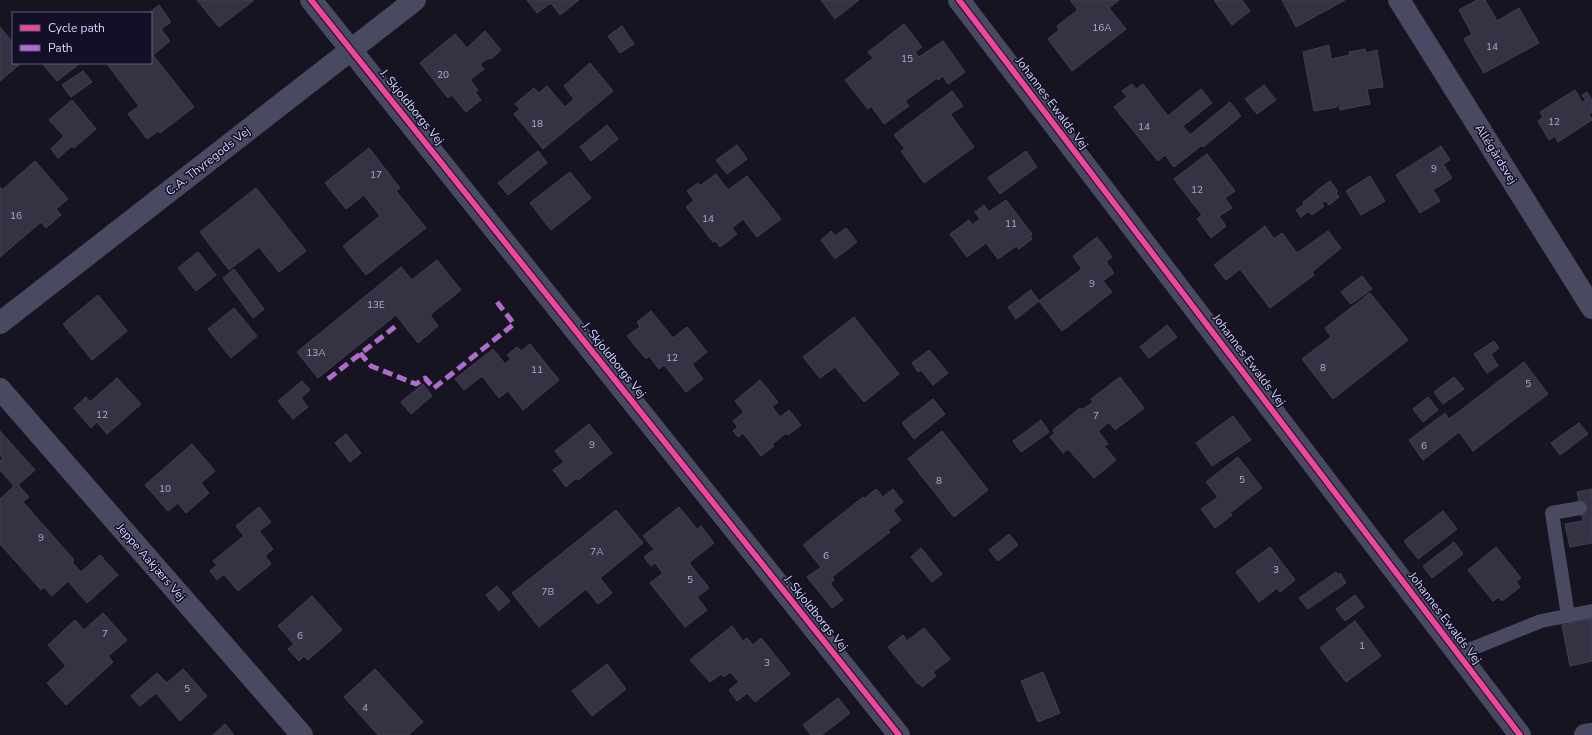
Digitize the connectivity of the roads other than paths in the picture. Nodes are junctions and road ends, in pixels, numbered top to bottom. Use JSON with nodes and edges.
{"nodes":[{"id":1,"x":311,"y":0,"type":"edge"},
{"id":2,"x":415,"y":0,"type":"edge"},
{"id":3,"x":959,"y":0,"type":"edge"},
{"id":4,"x":1399,"y":0,"type":"edge"},
{"id":5,"x":352,"y":49,"type":"junction"},
{"id":6,"x":1592,"y":308,"type":"edge"},
{"id":7,"x":0,"y":323,"type":"edge"},
{"id":8,"x":0,"y":389,"type":"edge"},
{"id":9,"x":1580,"y":508,"type":"dead end"},
{"id":10,"x":1592,"y":611,"type":"edge"},
{"id":11,"x":1568,"y":616,"type":"junction"},
{"id":12,"x":1459,"y":654,"type":"junction"},
{"id":13,"x":1592,"y":734,"type":"edge"},
{"id":14,"x":302,"y":735,"type":"edge"},
{"id":15,"x":899,"y":735,"type":"edge"},
{"id":16,"x":1520,"y":735,"type":"edge"},
{"id":17,"x":1585,"y":735,"type":"edge"}],
"edges":[{"from":1,"to":5,"type":"street","name":"J. Skjoldborgs Vej"},
{"from":2,"to":5,"type":"street","name":"C.A. Thyregods Vej"},
{"from":3,"to":12,"type":"street","name":"Johannes Ewalds Vej"},
{"from":4,"to":6,"type":"street","name":"Allégårdsvej"},
{"from":5,"to":7,"type":"street","name":"C.A. Thyregods Vej"},
{"from":5,"to":15,"type":"street","name":"J. Skjoldborgs Vej"},
{"from":8,"to":14,"type":"street","name":"Jeppe Aakjærs Vej"},
{"from":9,"to":11,"type":"lane"},
{"from":10,"to":11,"type":"lane"},
{"from":11,"to":12,"type":"lane"},
{"from":12,"to":16,"type":"street","name":"Johannes Ewalds Vej"},
{"from":13,"to":17,"type":"street"}]}
